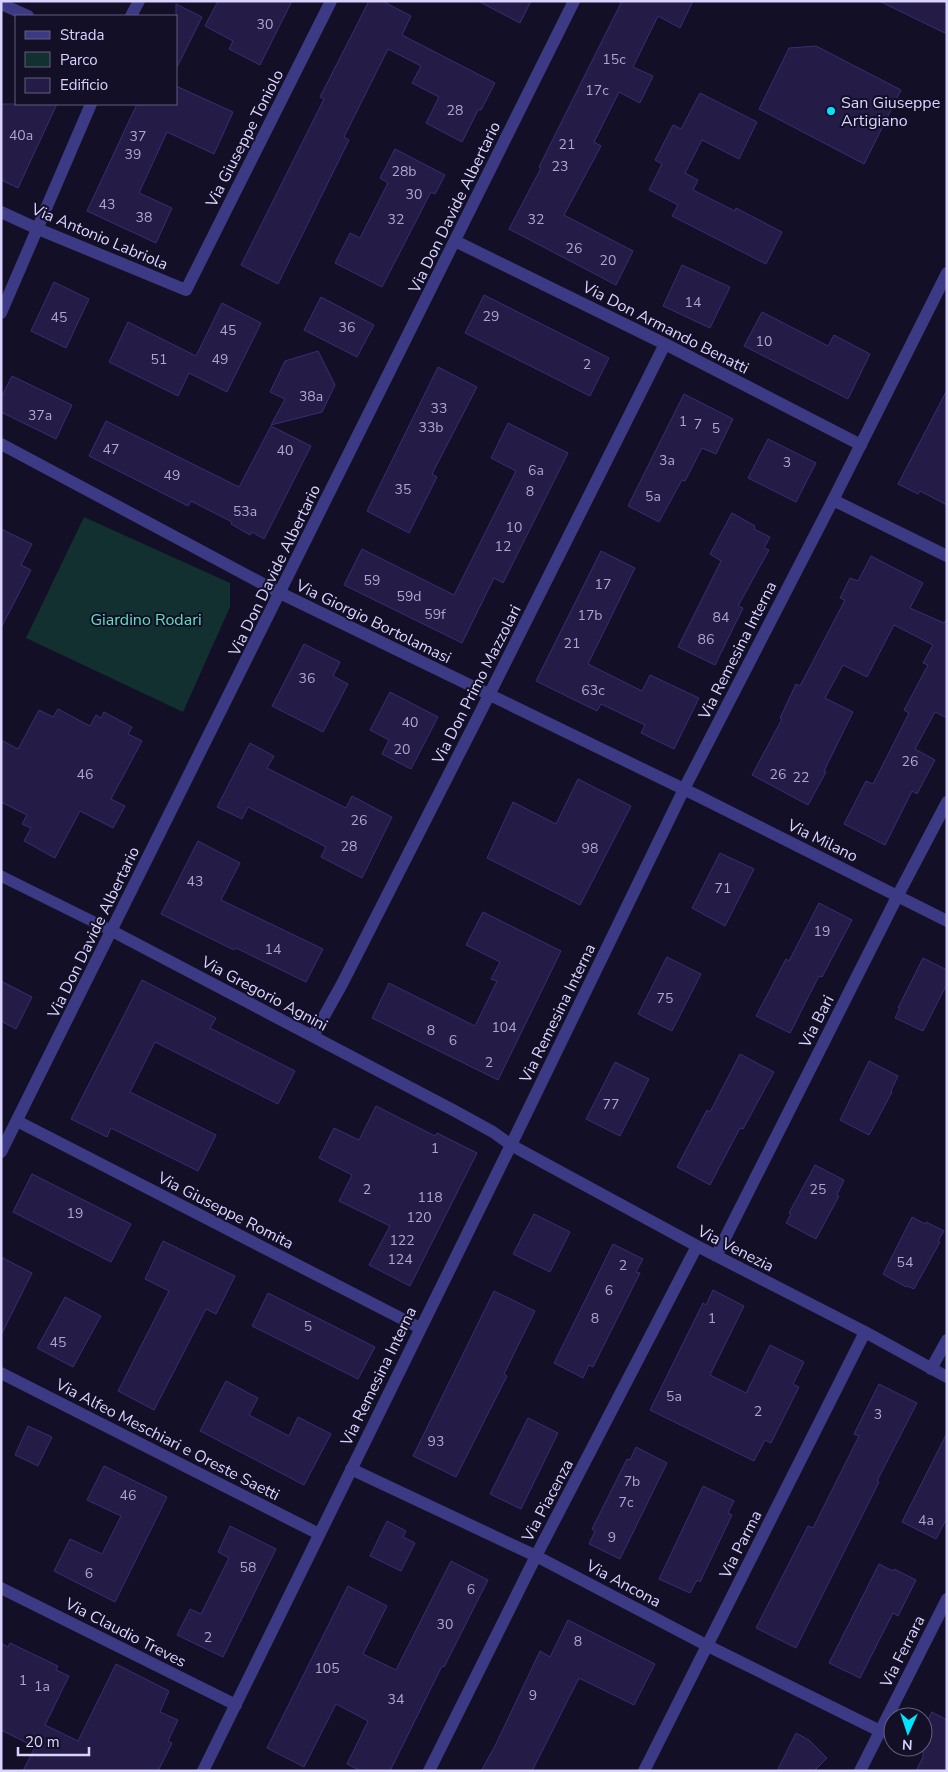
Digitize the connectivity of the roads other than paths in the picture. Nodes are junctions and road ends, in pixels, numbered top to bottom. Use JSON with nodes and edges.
{"nodes":[{"id":1,"x":139,"y":1,"type":"edge"},
{"id":2,"x":331,"y":1,"type":"edge"},
{"id":3,"x":574,"y":1,"type":"edge"},
{"id":4,"x":1,"y":4,"type":"edge"},
{"id":5,"x":26,"y":15,"type":"edge"},
{"id":6,"x":132,"y":15,"type":"edge"},
{"id":7,"x":91,"y":105,"type":"edge"},
{"id":8,"x":1,"y":212,"type":"edge"},
{"id":9,"x":38,"y":229,"type":"junction"},
{"id":10,"x":455,"y":241,"type":"junction"},
{"id":11,"x":947,"y":273,"type":"edge"},
{"id":12,"x":186,"y":290,"type":"joint"},
{"id":13,"x":1,"y":313,"type":"edge"},
{"id":14,"x":665,"y":344,"type":"junction"},
{"id":15,"x":1,"y":444,"type":"edge"},
{"id":16,"x":861,"y":445,"type":"junction"},
{"id":17,"x":832,"y":500,"type":"junction"},
{"id":18,"x":947,"y":556,"type":"edge"},
{"id":19,"x":280,"y":593,"type":"junction"},
{"id":20,"x":489,"y":695,"type":"junction"},
{"id":21,"x":684,"y":789,"type":"junction"},
{"id":22,"x":947,"y":802,"type":"edge"},
{"id":23,"x":1,"y":876,"type":"edge"},
{"id":24,"x":898,"y":895,"type":"junction"},
{"id":25,"x":947,"y":921,"type":"edge"},
{"id":26,"x":112,"y":932,"type":"junction"},
{"id":27,"x":313,"y":1036,"type":"junction"},
{"id":28,"x":17,"y":1121,"type":"junction"},
{"id":29,"x":511,"y":1145,"type":"junction"},
{"id":30,"x":1,"y":1152,"type":"edge"},
{"id":31,"x":697,"y":1246,"type":"junction"},
{"id":32,"x":716,"y":1256,"type":"junction"},
{"id":33,"x":420,"y":1328,"type":"junction"},
{"id":34,"x":865,"y":1332,"type":"junction"},
{"id":35,"x":947,"y":1340,"type":"edge"},
{"id":36,"x":931,"y":1369,"type":"junction"},
{"id":37,"x":1,"y":1373,"type":"edge"},
{"id":38,"x":947,"y":1377,"type":"edge"},
{"id":39,"x":351,"y":1469,"type":"junction"},
{"id":40,"x":319,"y":1534,"type":"junction"},
{"id":41,"x":536,"y":1556,"type":"junction"},
{"id":42,"x":1,"y":1588,"type":"edge"},
{"id":43,"x":947,"y":1599,"type":"edge"},
{"id":44,"x":708,"y":1646,"type":"junction"},
{"id":45,"x":236,"y":1705,"type":"junction"},
{"id":46,"x":880,"y":1731,"type":"junction"},
{"id":47,"x":203,"y":1771,"type":"edge"},
{"id":48,"x":429,"y":1771,"type":"edge"},
{"id":49,"x":644,"y":1771,"type":"edge"},
{"id":50,"x":860,"y":1771,"type":"edge"}],
"edges":[{"from":1,"to":6,"type":"street"},
{"from":2,"to":12,"type":"street","name":"Via Giuseppe Toniolo"},
{"from":3,"to":10,"type":"street","name":"Via Don Davide Albertario"},
{"from":4,"to":5,"type":"street"},
{"from":7,"to":9,"type":"street"},
{"from":8,"to":9,"type":"street","name":"Via Antonio Labriola"},
{"from":9,"to":12,"type":"street","name":"Via Antonio Labriola"},
{"from":9,"to":13,"type":"street"},
{"from":10,"to":14,"type":"street","name":"Via Don Armando Benatti"},
{"from":10,"to":19,"type":"street","name":"Via Don Davide Albertario"},
{"from":11,"to":16,"type":"street","name":"Via Remesina Interna"},
{"from":14,"to":16,"type":"street","name":"Via Don Armando Benatti"},
{"from":14,"to":20,"type":"street","name":"Via Don Primo Mazzolari"},
{"from":15,"to":19,"type":"street","name":"Via Giorgio Bortolamasi"},
{"from":16,"to":17,"type":"street","name":"Via Remesina Interna"},
{"from":17,"to":18,"type":"street"},
{"from":17,"to":21,"type":"street","name":"Via Remesina Interna"},
{"from":19,"to":20,"type":"street","name":"Via Giorgio Bortolamasi"},
{"from":19,"to":26,"type":"street","name":"Via Don Davide Albertario"},
{"from":20,"to":21,"type":"street","name":"Via Giorgio Bortolamasi"},
{"from":20,"to":27,"type":"street","name":"Via Don Primo Mazzolari"},
{"from":21,"to":24,"type":"street","name":"Via Milano"},
{"from":21,"to":29,"type":"street","name":"Via Remesina Interna"},
{"from":22,"to":24,"type":"street","name":"Via Bari"},
{"from":23,"to":26,"type":"lane","name":"Via Gregorio Agnini"},
{"from":24,"to":25,"type":"street","name":"Via Milano"},
{"from":24,"to":32,"type":"street","name":"Via Bari"},
{"from":26,"to":27,"type":"street","name":"Via Gregorio Agnini"},
{"from":26,"to":28,"type":"street","name":"Via Don Davide Albertario"},
{"from":27,"to":29,"type":"street","name":"Via Gregorio Agnini"},
{"from":28,"to":30,"type":"street","name":"Via Don Davide Albertario"},
{"from":28,"to":33,"type":"street","name":"Via Giuseppe Romita"},
{"from":29,"to":31,"type":"street","name":"Via Venezia"},
{"from":29,"to":33,"type":"street","name":"Via Remesina Interna"},
{"from":31,"to":32,"type":"street","name":"Via Venezia"},
{"from":31,"to":41,"type":"street","name":"Via Piacenza"},
{"from":32,"to":34,"type":"street","name":"Via Venezia"},
{"from":33,"to":39,"type":"street","name":"Via Remesina Interna"},
{"from":34,"to":36,"type":"street","name":"Via Venezia"},
{"from":34,"to":44,"type":"street","name":"Via Parma"},
{"from":35,"to":36,"type":"street"},
{"from":36,"to":38,"type":"street","name":"Via Venezia"},
{"from":37,"to":40,"type":"street","name":"Via Alfeo Meschiari e Oreste Saetti"},
{"from":39,"to":40,"type":"street","name":"Via Remesina Interna"},
{"from":39,"to":41,"type":"street","name":"Via Ancona"},
{"from":40,"to":45,"type":"street","name":"Via Remesina Interna"},
{"from":41,"to":44,"type":"street","name":"Via Ancona"},
{"from":41,"to":48,"type":"street","name":"Via Piacenza"},
{"from":42,"to":45,"type":"street","name":"Via Claudio Treves"},
{"from":43,"to":46,"type":"street","name":"Via Ferrara"},
{"from":44,"to":46,"type":"street","name":"Via Ancona"},
{"from":44,"to":49,"type":"street","name":"Via Parma"},
{"from":45,"to":47,"type":"street","name":"Via Remesina Interna"},
{"from":46,"to":50,"type":"street","name":"Via Ferrara"}]}
